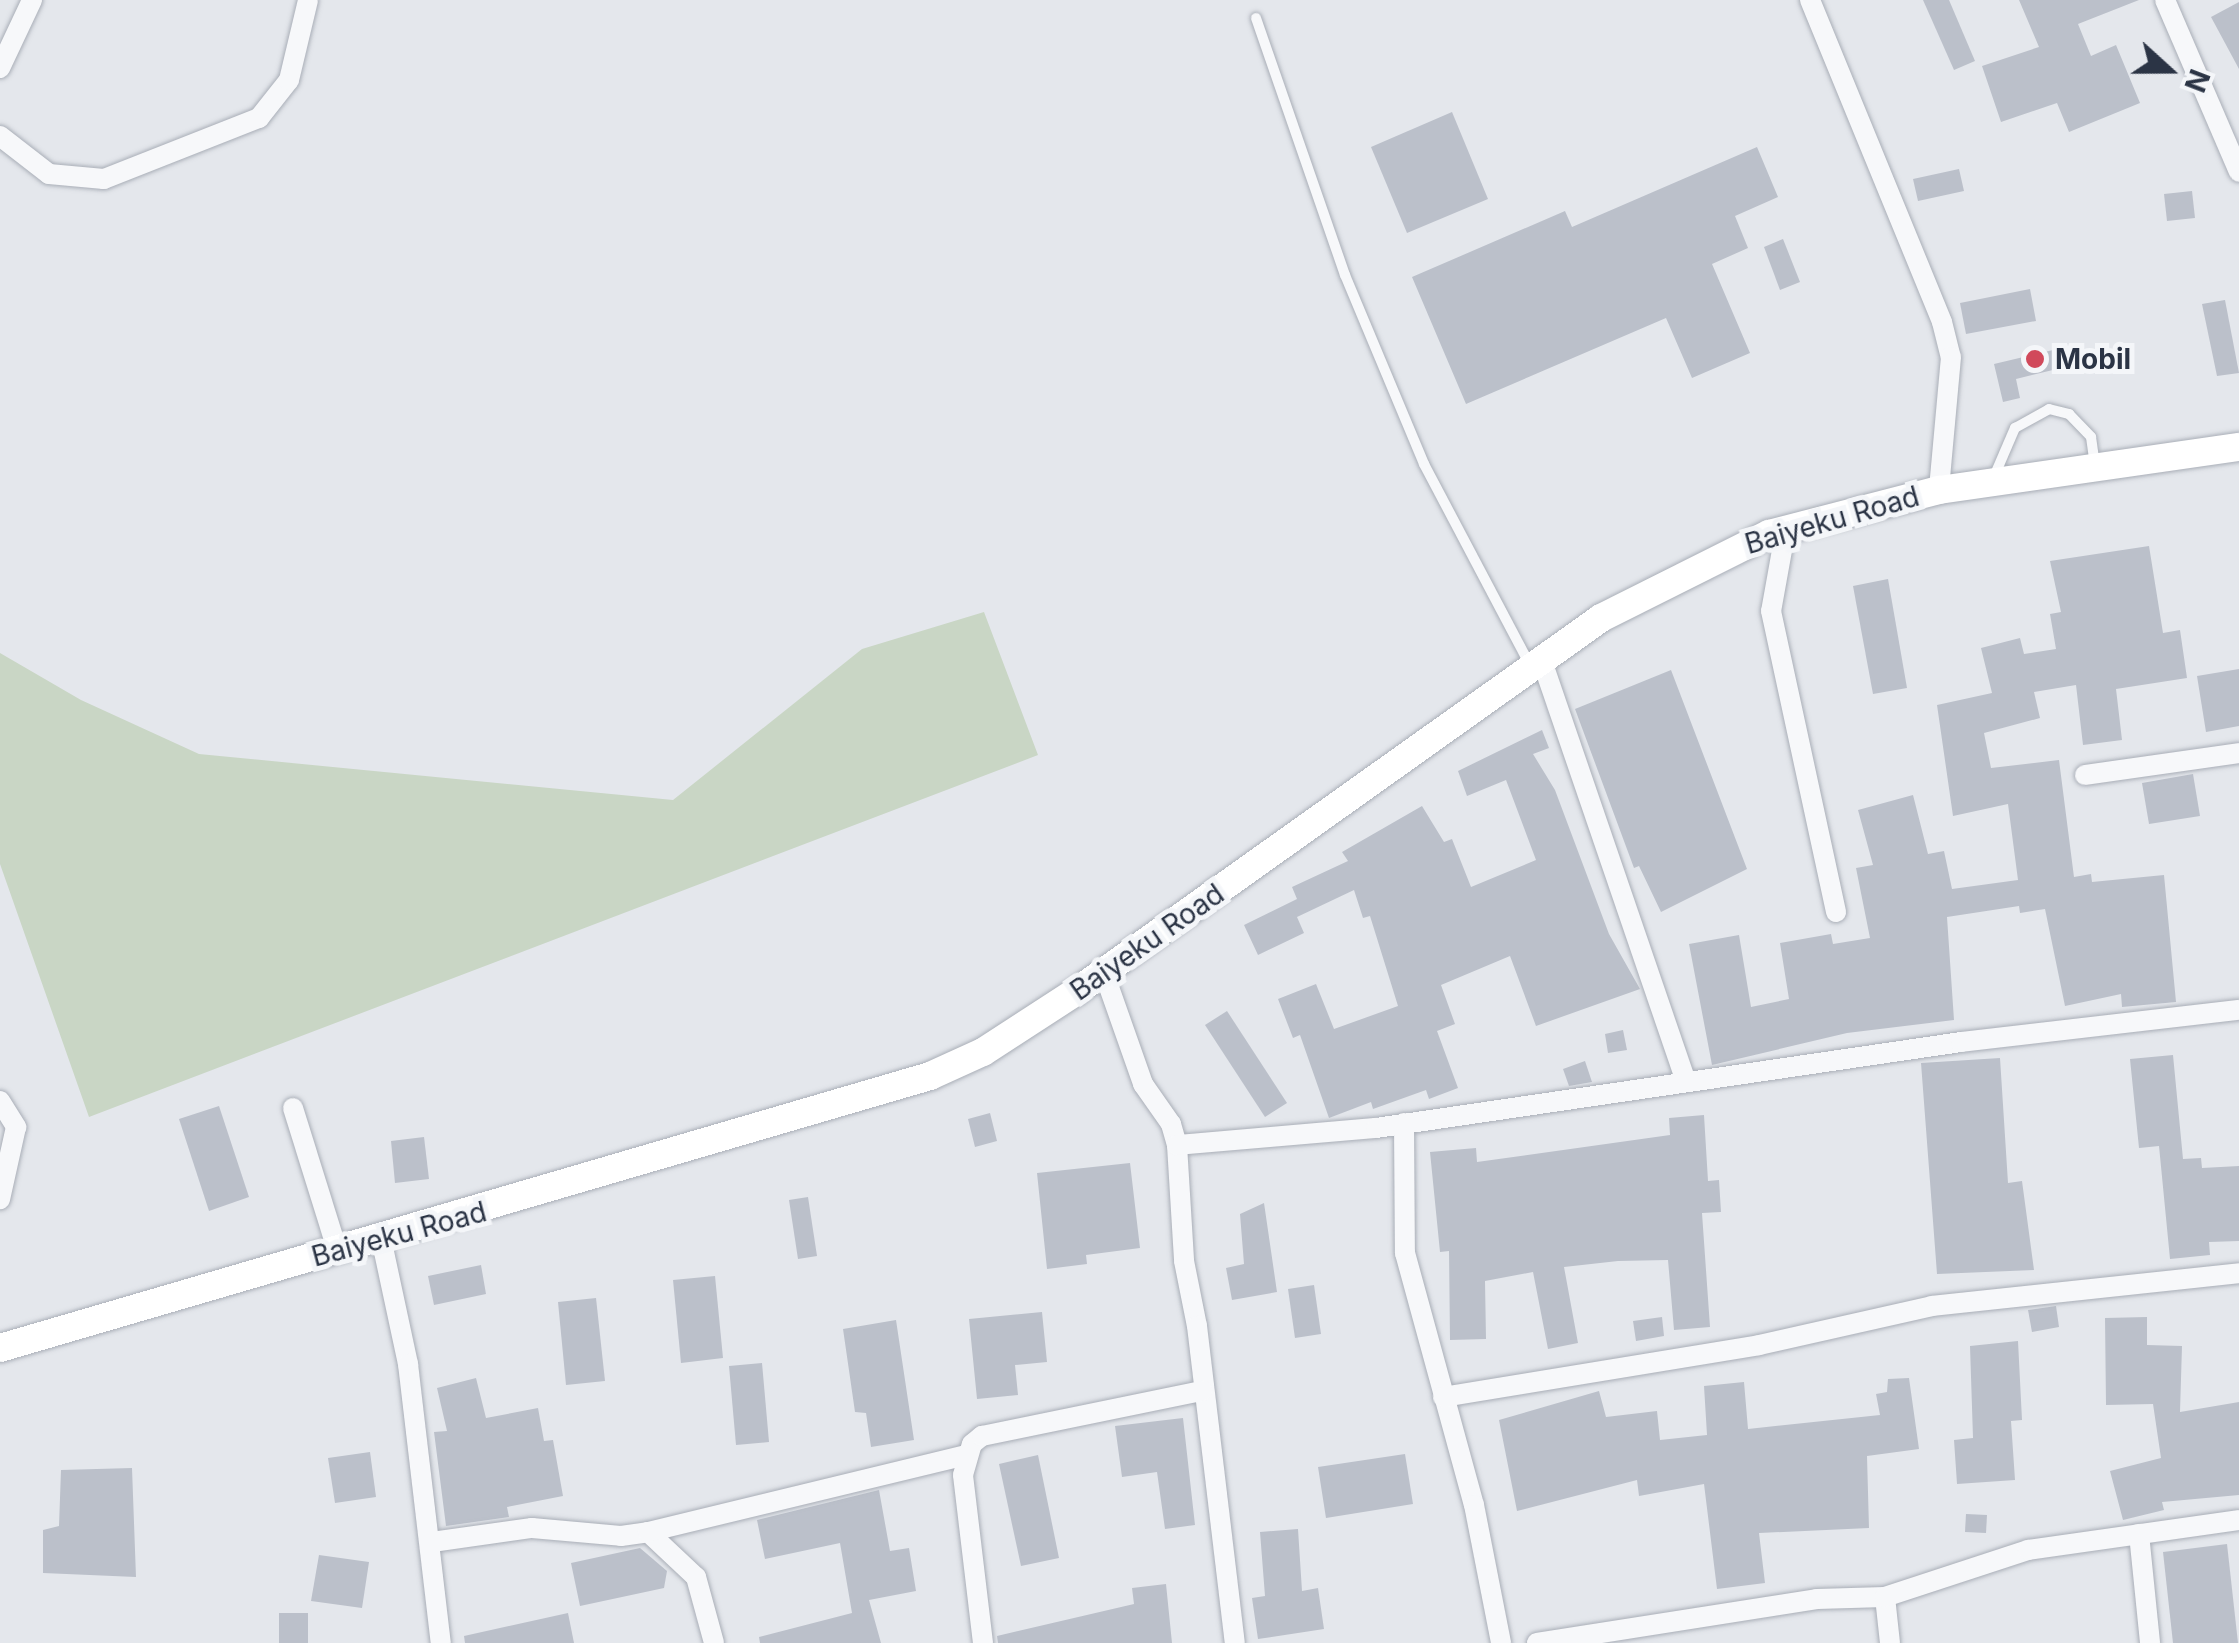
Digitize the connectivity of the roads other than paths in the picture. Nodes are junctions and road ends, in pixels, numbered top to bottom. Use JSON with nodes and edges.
{"nodes":[{"id":1,"x":32,"y":0,"type":"edge"},
{"id":2,"x":308,"y":0,"type":"edge"},
{"id":3,"x":1810,"y":0,"type":"edge"},
{"id":4,"x":2189,"y":0,"type":"edge"},
{"id":5,"x":2167,"y":5,"type":"edge"},
{"id":6,"x":1256,"y":18,"type":"dead end"},
{"id":7,"x":0,"y":68,"type":"edge"},
{"id":8,"x":0,"y":136,"type":"edge"},
{"id":9,"x":2238,"y":165,"type":"edge"},
{"id":10,"x":2239,"y":447,"type":"edge"},
{"id":11,"x":2095,"y":466,"type":"junction"},
{"id":12,"x":1992,"y":480,"type":"junction"},
{"id":13,"x":1939,"y":490,"type":"junction"},
{"id":14,"x":1786,"y":528,"type":"junction"},
{"id":15,"x":1537,"y":665,"type":"junction"},
{"id":16,"x":2239,"y":754,"type":"edge"},
{"id":17,"x":2085,"y":776,"type":"dead end"},
{"id":18,"x":1836,"y":912,"type":"dead end"},
{"id":19,"x":1104,"y":973,"type":"junction"},
{"id":20,"x":2239,"y":1010,"type":"edge"},
{"id":21,"x":1686,"y":1081,"type":"junction"},
{"id":22,"x":0,"y":1101,"type":"edge"},
{"id":23,"x":292,"y":1108,"type":"dead end"},
{"id":24,"x":1404,"y":1123,"type":"junction"},
{"id":25,"x":1177,"y":1145,"type":"junction"},
{"id":26,"x":0,"y":1199,"type":"edge"},
{"id":27,"x":380,"y":1238,"type":"junction"},
{"id":28,"x":338,"y":1250,"type":"junction"},
{"id":29,"x":2239,"y":1274,"type":"edge"},
{"id":30,"x":0,"y":1348,"type":"edge"},
{"id":31,"x":1202,"y":1390,"type":"junction"},
{"id":32,"x":1443,"y":1398,"type":"junction"},
{"id":33,"x":966,"y":1454,"type":"junction"},
{"id":34,"x":2239,"y":1520,"type":"edge"},
{"id":35,"x":648,"y":1532,"type":"junction"},
{"id":36,"x":2138,"y":1534,"type":"junction"},
{"id":37,"x":432,"y":1542,"type":"junction"},
{"id":38,"x":1885,"y":1596,"type":"junction"},
{"id":39,"x":442,"y":1643,"type":"edge"},
{"id":40,"x":714,"y":1643,"type":"edge"},
{"id":41,"x":982,"y":1643,"type":"edge"},
{"id":42,"x":1234,"y":1643,"type":"edge"},
{"id":43,"x":1501,"y":1643,"type":"edge"},
{"id":44,"x":1536,"y":1643,"type":"edge"},
{"id":45,"x":1890,"y":1643,"type":"edge"},
{"id":46,"x":2150,"y":1643,"type":"edge"}],
"edges":[{"from":1,"to":7,"type":"street"},
{"from":2,"to":8,"type":"street"},
{"from":3,"to":13,"type":"street"},
{"from":4,"to":5,"type":"street"},
{"from":5,"to":9,"type":"street"},
{"from":6,"to":15,"type":"lane"},
{"from":10,"to":11,"type":"main road","name":"Baiyeku Road"},
{"from":11,"to":12,"type":"main road","name":"Baiyeku Road"},
{"from":11,"to":12,"type":"lane"},
{"from":12,"to":13,"type":"main road","name":"Baiyeku Road"},
{"from":13,"to":14,"type":"main road","name":"Baiyeku Road"},
{"from":14,"to":15,"type":"main road","name":"Baiyeku Road"},
{"from":14,"to":18,"type":"street"},
{"from":15,"to":19,"type":"main road","name":"Baiyeku Road"},
{"from":15,"to":21,"type":"street"},
{"from":16,"to":17,"type":"street"},
{"from":19,"to":25,"type":"street"},
{"from":19,"to":27,"type":"main road","name":"Baiyeku Road"},
{"from":20,"to":21,"type":"street"},
{"from":21,"to":24,"type":"street"},
{"from":22,"to":26,"type":"street"},
{"from":23,"to":28,"type":"street"},
{"from":24,"to":25,"type":"street"},
{"from":24,"to":32,"type":"street"},
{"from":25,"to":31,"type":"street"},
{"from":27,"to":28,"type":"main road","name":"Baiyeku Road"},
{"from":27,"to":37,"type":"street"},
{"from":28,"to":30,"type":"main road","name":"Baiyeku Road"},
{"from":29,"to":32,"type":"street"},
{"from":31,"to":33,"type":"street"},
{"from":31,"to":42,"type":"street"},
{"from":32,"to":43,"type":"street"},
{"from":33,"to":35,"type":"street"},
{"from":33,"to":41,"type":"street"},
{"from":34,"to":36,"type":"street"},
{"from":35,"to":37,"type":"street"},
{"from":35,"to":40,"type":"street"},
{"from":36,"to":38,"type":"street"},
{"from":36,"to":46,"type":"street"},
{"from":37,"to":39,"type":"street"},
{"from":38,"to":44,"type":"street"},
{"from":38,"to":45,"type":"street"}]}
